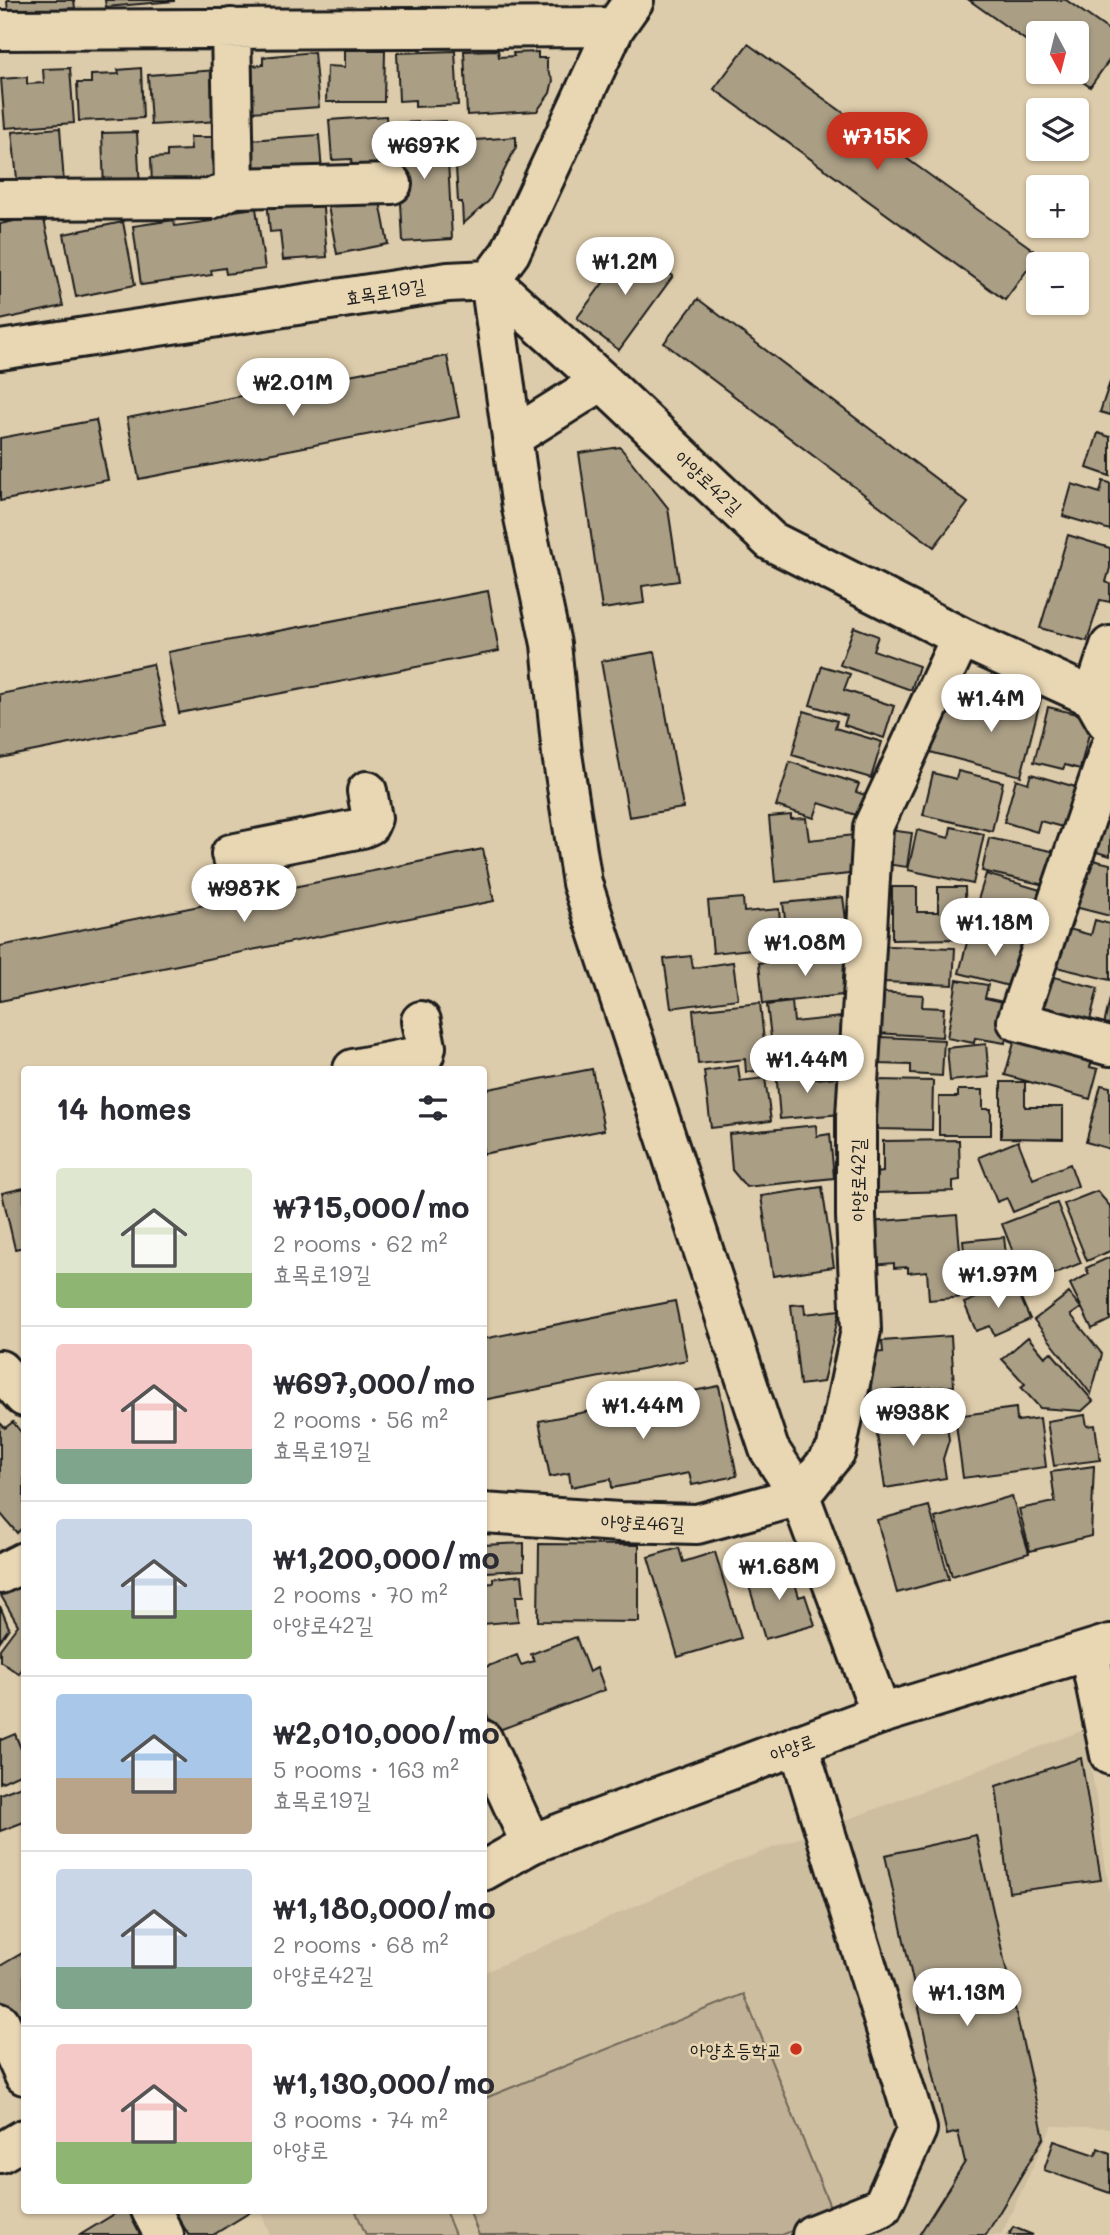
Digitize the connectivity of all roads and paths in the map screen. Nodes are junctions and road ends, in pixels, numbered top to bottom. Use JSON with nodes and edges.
{"nodes":[{"id":1,"x":625,"y":14,"type":"edge"},
{"id":2,"x":230,"y":28,"type":"junction"},
{"id":3,"x":0,"y":30,"type":"edge"},
{"id":4,"x":392,"y":184,"type":"dead end"},
{"id":5,"x":234,"y":187,"type":"junction"},
{"id":6,"x":0,"y":200,"type":"edge"},
{"id":7,"x":490,"y":280,"type":"junction"},
{"id":8,"x":0,"y":350,"type":"edge"},
{"id":9,"x":602,"y":381,"type":"junction"},
{"id":10,"x":513,"y":437,"type":"junction"},
{"id":11,"x":961,"y":637,"type":"junction"},
{"id":12,"x":1110,"y":646,"type":"edge"},
{"id":13,"x":1104,"y":710,"type":"edge"},
{"id":14,"x":1110,"y":748,"type":"edge"},
{"id":15,"x":367,"y":791,"type":"dead end"},
{"id":16,"x":231,"y":854,"type":"dead end"},
{"id":17,"x":421,"y":1021,"type":"dead end"},
{"id":18,"x":1110,"y":1046,"type":"edge"},
{"id":19,"x":368,"y":1066,"type":"edge"},
{"id":20,"x":0,"y":1370,"type":"edge"},
{"id":21,"x":21,"y":1394,"type":"edge"},
{"id":22,"x":800,"y":1496,"type":"junction"},
{"id":23,"x":487,"y":1513,"type":"edge"},
{"id":24,"x":21,"y":1564,"type":"edge"},
{"id":25,"x":0,"y":1574,"type":"edge"},
{"id":26,"x":1100,"y":1648,"type":"edge"},
{"id":27,"x":881,"y":1714,"type":"junction"},
{"id":28,"x":798,"y":1744,"type":"junction"},
{"id":29,"x":487,"y":1749,"type":"edge"},
{"id":30,"x":1110,"y":1755,"type":"edge"},
{"id":31,"x":531,"y":1844,"type":"junction"},
{"id":32,"x":487,"y":1869,"type":"edge"},
{"id":33,"x":0,"y":2022,"type":"edge"},
{"id":34,"x":21,"y":2068,"type":"edge"},
{"id":35,"x":21,"y":2141,"type":"edge"},
{"id":36,"x":0,"y":2153,"type":"edge"},
{"id":37,"x":153,"y":2214,"type":"edge"},
{"id":38,"x":164,"y":2235,"type":"edge"},
{"id":39,"x":812,"y":2235,"type":"edge"}],
"edges":[{"from":1,"to":2,"type":"street"},
{"from":1,"to":7,"type":"street"},
{"from":2,"to":3,"type":"street"},
{"from":2,"to":5,"type":"street"},
{"from":4,"to":5,"type":"street"},
{"from":5,"to":6,"type":"street"},
{"from":7,"to":8,"type":"street","name":"효목로19길"},
{"from":7,"to":9,"type":"street","name":"아양로42길"},
{"from":7,"to":10,"type":"street"},
{"from":9,"to":10,"type":"street"},
{"from":9,"to":11,"type":"street","name":"아양로42길"},
{"from":10,"to":22,"type":"street"},
{"from":11,"to":13,"type":"street","name":"아양로42길"},
{"from":11,"to":22,"type":"street","name":"아양로42길"},
{"from":12,"to":13,"type":"street","name":"아양로42길"},
{"from":14,"to":18,"type":"street"},
{"from":15,"to":16,"type":"street"},
{"from":17,"to":19,"type":"street"},
{"from":20,"to":21,"type":"street"},
{"from":22,"to":23,"type":"street","name":"아양로46길"},
{"from":22,"to":27,"type":"street"},
{"from":24,"to":25,"type":"street"},
{"from":26,"to":27,"type":"street","name":"아양로"},
{"from":26,"to":30,"type":"street"},
{"from":27,"to":28,"type":"street","name":"아양로"},
{"from":28,"to":31,"type":"street","name":"아양로"},
{"from":28,"to":39,"type":"street"},
{"from":29,"to":31,"type":"street"},
{"from":31,"to":32,"type":"street","name":"아양로"},
{"from":33,"to":34,"type":"street"},
{"from":35,"to":36,"type":"street"},
{"from":37,"to":38,"type":"street"}]}
